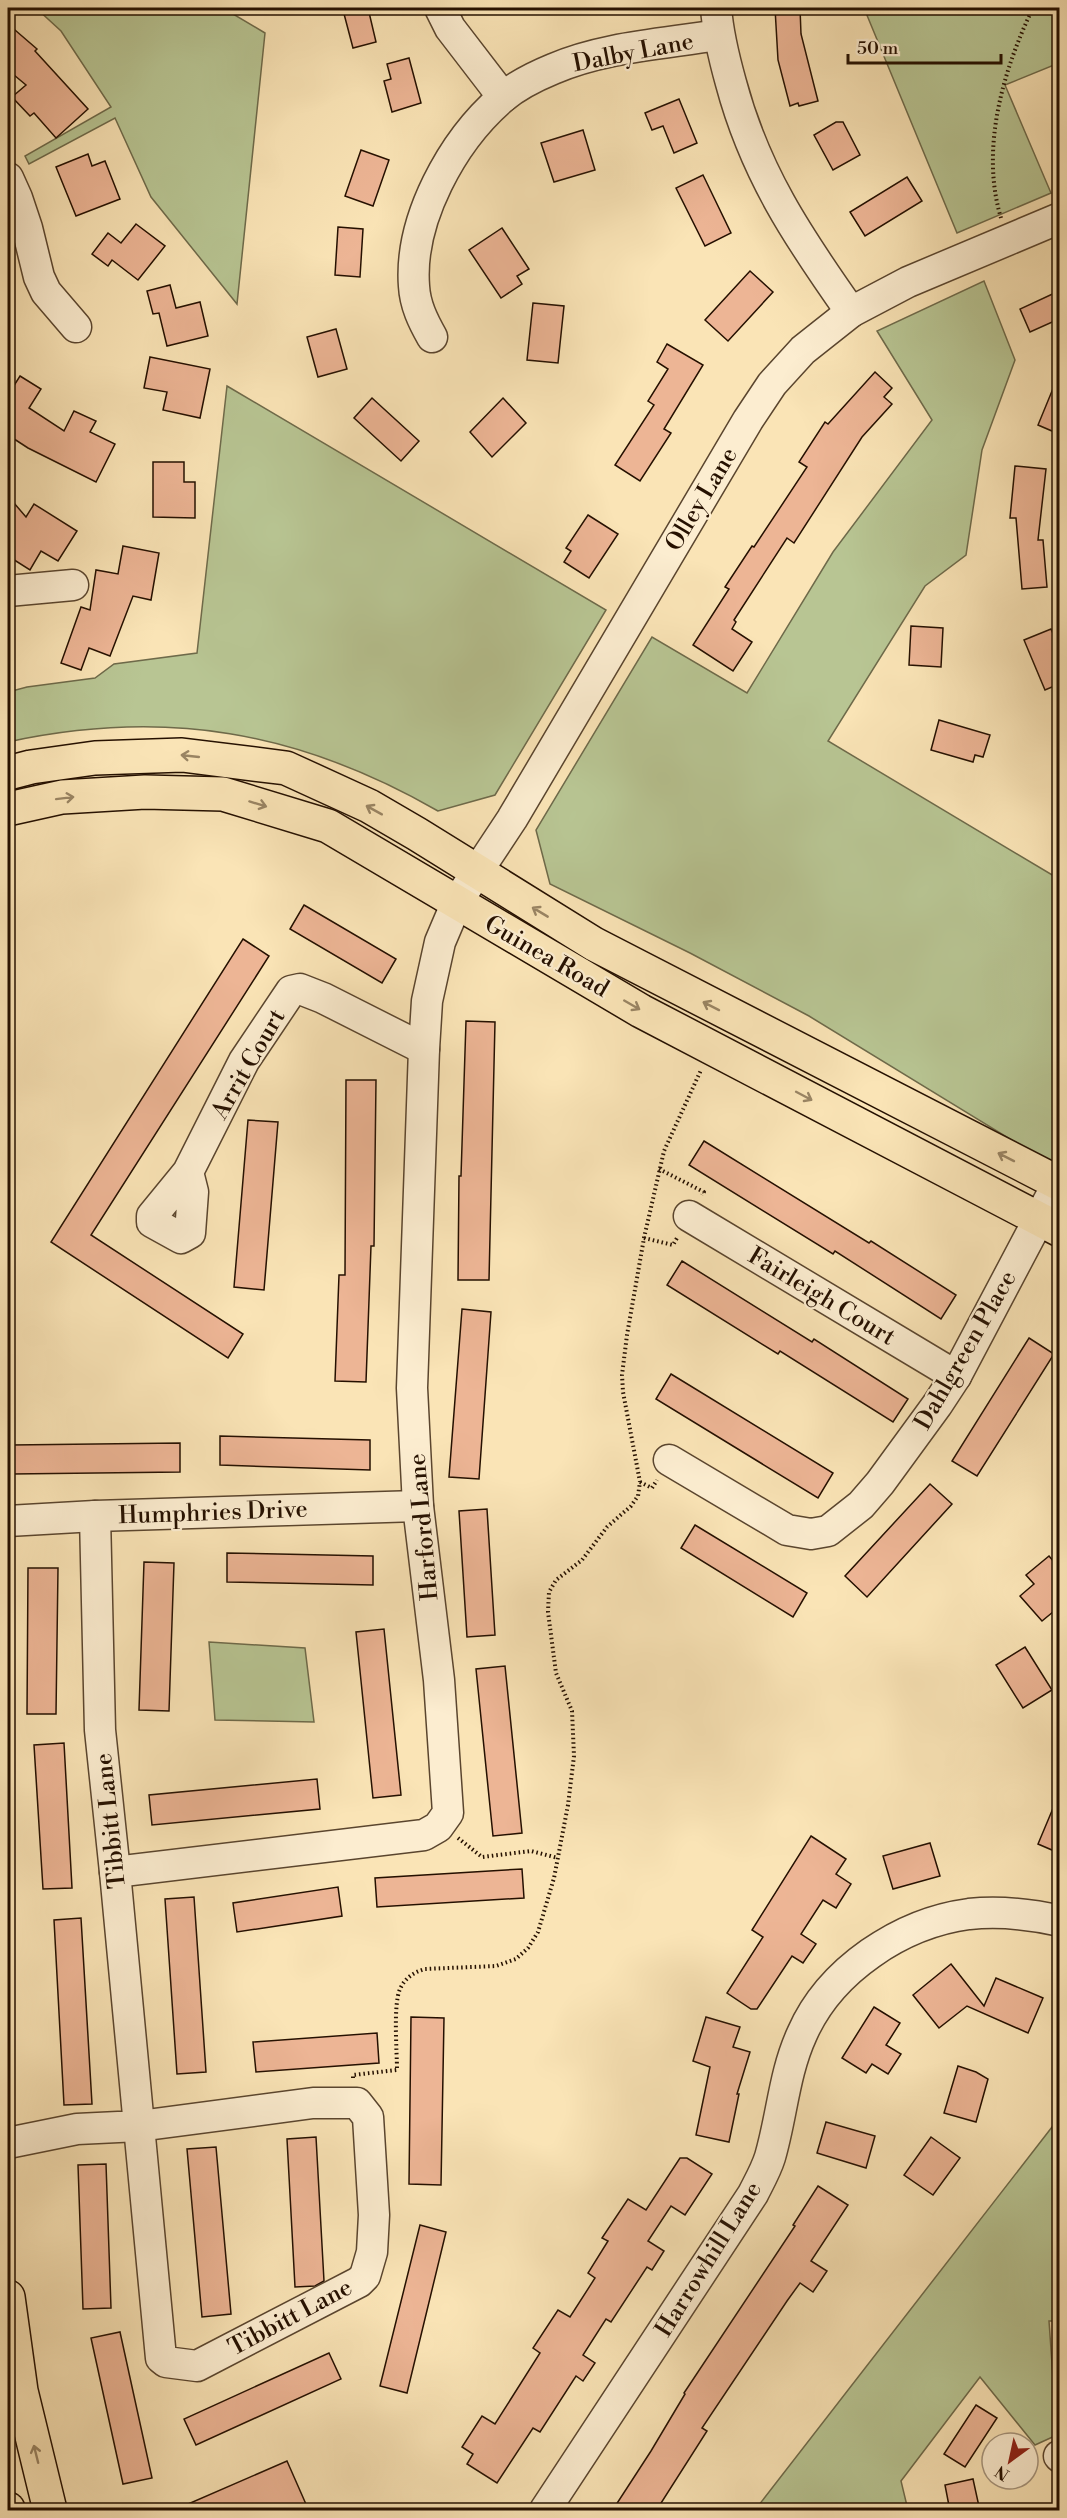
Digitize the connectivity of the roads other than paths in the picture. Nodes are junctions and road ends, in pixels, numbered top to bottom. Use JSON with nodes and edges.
{"nodes":[{"id":1,"x":440,"y":8,"type":"edge"},
{"id":2,"x":717,"y":21,"type":"edge"},
{"id":3,"x":503,"y":97,"type":"junction"},
{"id":4,"x":8,"y":178,"type":"edge"},
{"id":5,"x":1059,"y":218,"type":"edge"},
{"id":6,"x":851,"y":312,"type":"junction"},
{"id":7,"x":76,"y":327,"type":"dead end"},
{"id":8,"x":432,"y":337,"type":"dead end"},
{"id":9,"x":73,"y":585,"type":"dead end"},
{"id":10,"x":8,"y":591,"type":"edge"},
{"id":11,"x":8,"y":773,"type":"edge"},
{"id":12,"x":8,"y":809,"type":"edge"},
{"id":13,"x":478,"y":873,"type":"junction"},
{"id":14,"x":457,"y":902,"type":"junction"},
{"id":15,"x":424,"y":1049,"type":"junction"},
{"id":16,"x":188,"y":1172,"type":"dead end"},
{"id":17,"x":1059,"y":1184,"type":"edge"},
{"id":18,"x":689,"y":1216,"type":"road end"},
{"id":19,"x":1049,"y":1225,"type":"edge"},
{"id":20,"x":956,"y":1376,"type":"junction"},
{"id":21,"x":669,"y":1460,"type":"dead end"},
{"id":22,"x":418,"y":1506,"type":"junction"},
{"id":23,"x":95,"y":1516,"type":"junction"},
{"id":24,"x":8,"y":1521,"type":"edge"},
{"id":25,"x":116,"y":1872,"type":"junction"},
{"id":26,"x":1059,"y":1921,"type":"edge"},
{"id":27,"x":139,"y":2126,"type":"junction"},
{"id":28,"x":8,"y":2143,"type":"edge"},
{"id":29,"x":8,"y":2298,"type":"edge"},
{"id":30,"x":14,"y":2392,"type":"edge"},
{"id":31,"x":50,"y":2511,"type":"edge"},
{"id":32,"x":545,"y":2511,"type":"edge"}],
"edges":[{"from":1,"to":3,"type":"street"},
{"from":2,"to":3,"type":"street","name":"Dalby Lane"},
{"from":2,"to":6,"type":"street"},
{"from":3,"to":8,"type":"street","name":"Dalby Lane"},
{"from":4,"to":7,"type":"street"},
{"from":5,"to":6,"type":"street","name":"Olley Lane"},
{"from":6,"to":13,"type":"street","name":"Olley Lane"},
{"from":9,"to":10,"type":"street"},
{"from":13,"to":11,"type":"main road","name":"Guinea Road","one_way":true},
{"from":12,"to":14,"type":"main road","name":"Guinea Road","one_way":true},
{"from":13,"to":14,"type":"street","name":"Olley Lane"},
{"from":17,"to":13,"type":"main road","name":"Guinea Road","one_way":true},
{"from":14,"to":15,"type":"street","name":"Harford Lane"},
{"from":14,"to":19,"type":"main road","name":"Guinea Road","one_way":true},
{"from":15,"to":16,"type":"street","name":"Arrit Court"},
{"from":15,"to":22,"type":"street","name":"Harford Lane"},
{"from":17,"to":19,"type":"street","name":"Dahlgreen Place"},
{"from":18,"to":20,"type":"street","name":"Fairleigh Court"},
{"from":19,"to":20,"type":"street","name":"Dahlgreen Place"},
{"from":20,"to":21,"type":"street","name":"Dahlgreen Place"},
{"from":22,"to":23,"type":"street","name":"Humphries Drive"},
{"from":22,"to":25,"type":"street","name":"Harford Lane"},
{"from":23,"to":24,"type":"street","name":"Humphries Drive"},
{"from":23,"to":25,"type":"street","name":"Tibbitt Lane"},
{"from":25,"to":27,"type":"street","name":"Tibbitt Lane"},
{"from":26,"to":32,"type":"street","name":"Harrowhill Lane"},
{"from":27,"to":27,"type":"street","name":"Tibbitt Lane"},
{"from":27,"to":28,"type":"street"},
{"from":29,"to":30,"type":"main road"},
{"from":31,"to":30,"type":"main road","one_way":true}]}
